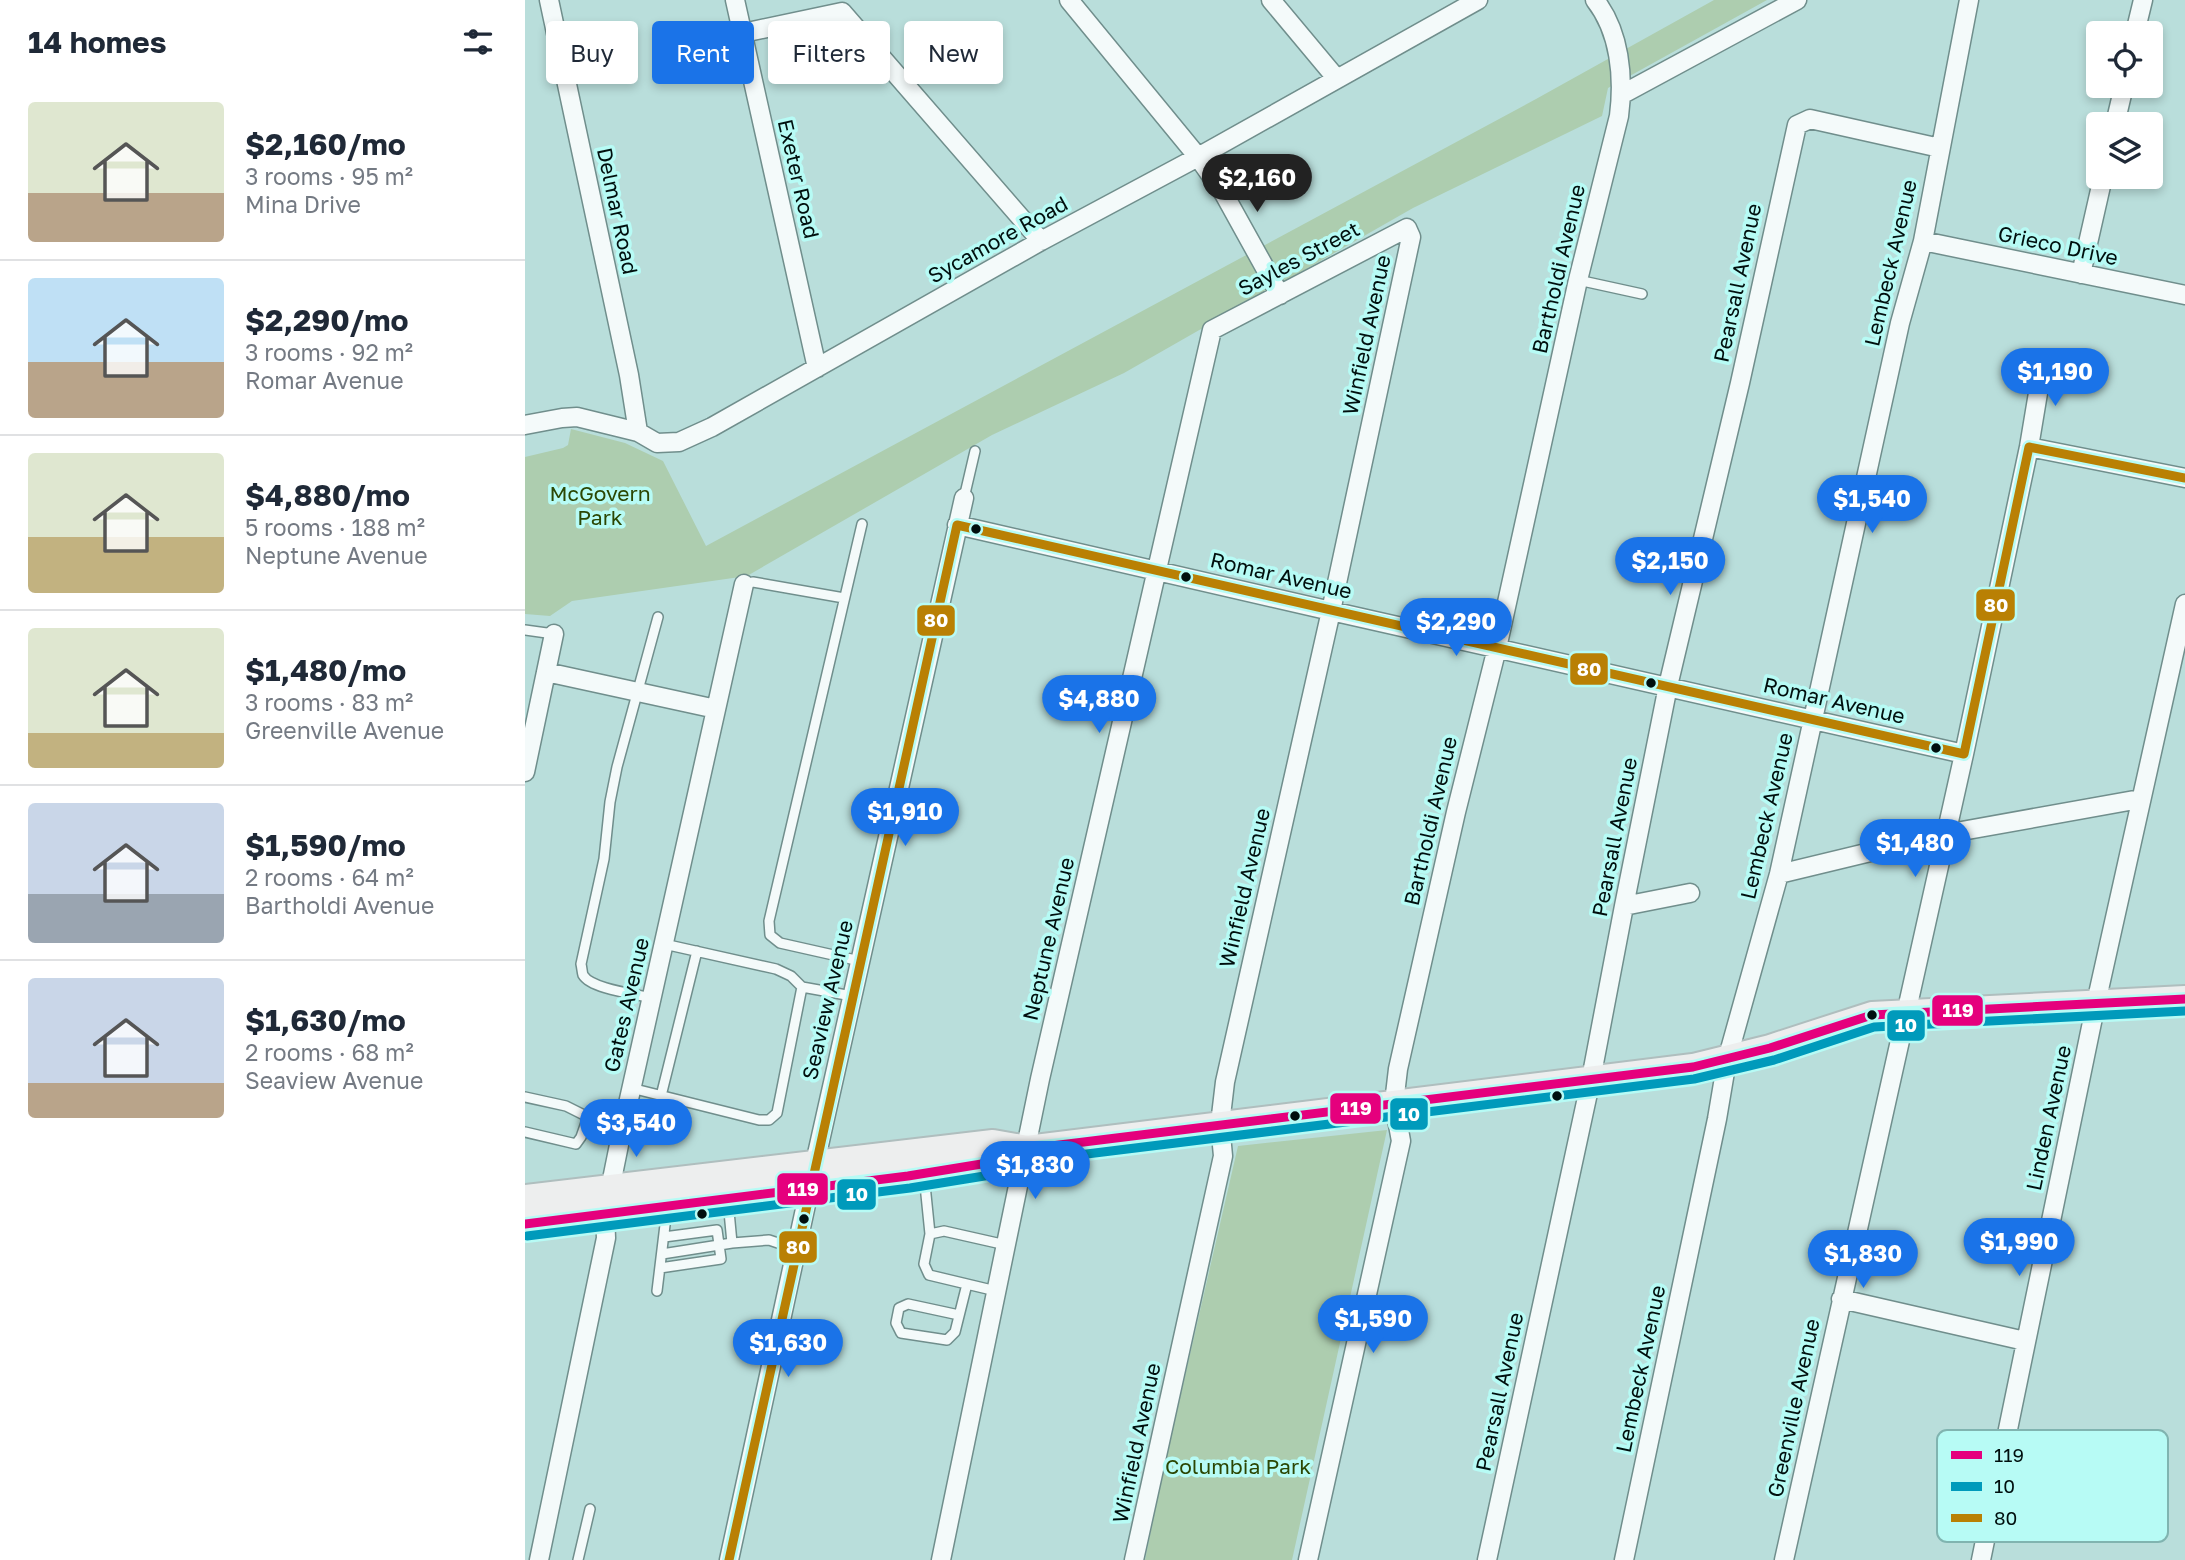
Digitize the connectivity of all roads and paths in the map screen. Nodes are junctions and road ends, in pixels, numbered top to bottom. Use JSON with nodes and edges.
{"nodes":[{"id":1,"x":549,"y":0,"type":"edge"},
{"id":2,"x":735,"y":0,"type":"edge"},
{"id":3,"x":1069,"y":0,"type":"edge"},
{"id":4,"x":1271,"y":0,"type":"edge"},
{"id":5,"x":1478,"y":0,"type":"edge"},
{"id":6,"x":1595,"y":0,"type":"edge"},
{"id":7,"x":1797,"y":0,"type":"edge"},
{"id":8,"x":1969,"y":0,"type":"edge"},
{"id":9,"x":2143,"y":0,"type":"edge"},
{"id":10,"x":740,"y":21,"type":"edge"},
{"id":11,"x":2138,"y":21,"type":"edge"},
{"id":12,"x":754,"y":31,"type":"edge"},
{"id":13,"x":1337,"y":79,"type":"junction"},
{"id":14,"x":754,"y":83,"type":"edge"},
{"id":15,"x":1621,"y":95,"type":"junction"},
{"id":16,"x":1940,"y":148,"type":"junction"},
{"id":17,"x":1198,"y":157,"type":"junction"},
{"id":18,"x":2100,"y":189,"type":"edge"},
{"id":19,"x":1407,"y":228,"type":"joint"},
{"id":20,"x":1923,"y":241,"type":"junction"},
{"id":21,"x":1041,"y":242,"type":"junction"},
{"id":22,"x":2081,"y":274,"type":"junction"},
{"id":23,"x":1578,"y":280,"type":"junction"},
{"id":24,"x":1642,"y":294,"type":"dead end"},
{"id":25,"x":1280,"y":295,"type":"junction"},
{"id":26,"x":2185,"y":295,"type":"edge"},
{"id":27,"x":1212,"y":330,"type":"joint"},
{"id":28,"x":2043,"y":363,"type":"dead end"},
{"id":29,"x":817,"y":368,"type":"junction"},
{"id":30,"x":525,"y":425,"type":"edge"},
{"id":31,"x":638,"y":432,"type":"junction"},
{"id":32,"x":2029,"y":446,"type":"junction"},
{"id":33,"x":975,"y":451,"type":"dead end"},
{"id":34,"x":2185,"y":478,"type":"edge"},
{"id":35,"x":964,"y":498,"type":"joint"},
{"id":36,"x":862,"y":524,"type":"dead end"},
{"id":37,"x":957,"y":524,"type":"junction"},
{"id":38,"x":1157,"y":570,"type":"junction"},
{"id":39,"x":744,"y":584,"type":"joint"},
{"id":40,"x":844,"y":598,"type":"junction"},
{"id":41,"x":2185,"y":604,"type":"edge"},
{"id":42,"x":1331,"y":611,"type":"junction"},
{"id":43,"x":658,"y":617,"type":"dead end"},
{"id":44,"x":525,"y":630,"type":"edge"},
{"id":45,"x":554,"y":634,"type":"joint"},
{"id":46,"x":1497,"y":648,"type":"junction"},
{"id":47,"x":546,"y":671,"type":"junction"},
{"id":48,"x":1668,"y":686,"type":"junction"},
{"id":49,"x":638,"y":692,"type":"junction"},
{"id":50,"x":716,"y":709,"type":"junction"},
{"id":51,"x":1812,"y":719,"type":"junction"},
{"id":52,"x":1964,"y":754,"type":"junction"},
{"id":53,"x":525,"y":772,"type":"edge"},
{"id":54,"x":2140,"y":799,"type":"junction"},
{"id":55,"x":1945,"y":834,"type":"junction"},
{"id":56,"x":1779,"y":874,"type":"junction"},
{"id":57,"x":1690,"y":893,"type":"dead end"},
{"id":58,"x":1624,"y":905,"type":"junction"},
{"id":59,"x":664,"y":944,"type":"junction"},
{"id":60,"x":697,"y":951,"type":"junction"},
{"id":61,"x":860,"y":961,"type":"junction"},
{"id":62,"x":802,"y":987,"type":"junction"},
{"id":63,"x":852,"y":996,"type":"junction"},
{"id":64,"x":652,"y":998,"type":"junction"},
{"id":65,"x":2185,"y":999,"type":"edge"},
{"id":66,"x":2096,"y":1003,"type":"junction"},
{"id":67,"x":1906,"y":1013,"type":"junction"},
{"id":68,"x":1727,"y":1060,"type":"junction"},
{"id":69,"x":1591,"y":1079,"type":"junction"},
{"id":70,"x":631,"y":1088,"type":"junction"},
{"id":71,"x":661,"y":1096,"type":"junction"},
{"id":72,"x":525,"y":1097,"type":"edge"},
{"id":73,"x":1394,"y":1103,"type":"junction"},
{"id":74,"x":587,"y":1117,"type":"junction"},
{"id":75,"x":624,"y":1122,"type":"junction"},
{"id":76,"x":1220,"y":1124,"type":"junction"},
{"id":77,"x":525,"y":1132,"type":"edge"},
{"id":78,"x":1027,"y":1149,"type":"junction"},
{"id":79,"x":815,"y":1163,"type":"junction"},
{"id":80,"x":924,"y":1173,"type":"junction"},
{"id":81,"x":611,"y":1188,"type":"junction"},
{"id":82,"x":810,"y":1189,"type":"junction"},
{"id":83,"x":525,"y":1198,"type":"edge"},
{"id":84,"x":728,"y":1199,"type":"junction"},
{"id":85,"x":662,"y":1207,"type":"junction"},
{"id":86,"x":605,"y":1214,"type":"junction"},
{"id":87,"x":525,"y":1224,"type":"edge"},
{"id":88,"x":930,"y":1234,"type":"junction"},
{"id":89,"x":664,"y":1237,"type":"junction"},
{"id":90,"x":732,"y":1243,"type":"junction"},
{"id":91,"x":719,"y":1245,"type":"junction"},
{"id":92,"x":1006,"y":1245,"type":"junction"},
{"id":93,"x":796,"y":1249,"type":"junction"},
{"id":94,"x":661,"y":1254,"type":"junction"},
{"id":95,"x":660,"y":1268,"type":"junction"},
{"id":96,"x":967,"y":1284,"type":"junction"},
{"id":97,"x":657,"y":1291,"type":"dead end"},
{"id":98,"x":996,"y":1291,"type":"junction"},
{"id":99,"x":1841,"y":1299,"type":"junction"},
{"id":100,"x":959,"y":1315,"type":"junction"},
{"id":101,"x":2025,"y":1341,"type":"junction"},
{"id":102,"x":2007,"y":1430,"type":"edge"},
{"id":103,"x":590,"y":1509,"type":"dead end"},
{"id":104,"x":1985,"y":1542,"type":"edge"},
{"id":105,"x":539,"y":1560,"type":"edge"},
{"id":106,"x":578,"y":1560,"type":"edge"},
{"id":107,"x":729,"y":1560,"type":"edge"},
{"id":108,"x":941,"y":1560,"type":"edge"},
{"id":109,"x":1134,"y":1560,"type":"edge"},
{"id":110,"x":1308,"y":1560,"type":"edge"},
{"id":111,"x":1487,"y":1560,"type":"edge"},
{"id":112,"x":1624,"y":1560,"type":"edge"},
{"id":113,"x":1784,"y":1560,"type":"edge"},
{"id":114,"x":1981,"y":1560,"type":"edge"}],
"edges":[{"from":1,"to":31,"type":"street","name":"Delmar Road"},
{"from":2,"to":10,"type":"street","name":"Exeter Road"},
{"from":3,"to":17,"type":"street"},
{"from":4,"to":13,"type":"street"},
{"from":5,"to":13,"type":"street","name":"Sycamore Road"},
{"from":6,"to":15,"type":"street"},
{"from":7,"to":15,"type":"street"},
{"from":8,"to":16,"type":"street","name":"Lembeck Avenue"},
{"from":9,"to":11,"type":"street"},
{"from":12,"to":21,"type":"street"},
{"from":13,"to":17,"type":"street","name":"Sycamore Road"},
{"from":14,"to":29,"type":"street","name":"Exeter Road"},
{"from":15,"to":23,"type":"street","name":"Bartholdi Avenue"},
{"from":16,"to":20,"type":"street","name":"Lembeck Avenue"},
{"from":16,"to":48,"type":"street","name":"Pearsall Avenue"},
{"from":17,"to":21,"type":"street","name":"Sycamore Road"},
{"from":17,"to":25,"type":"street"},
{"from":18,"to":22,"type":"street"},
{"from":19,"to":25,"type":"street","name":"Sayles Street"},
{"from":19,"to":42,"type":"street","name":"Winfield Avenue"},
{"from":20,"to":22,"type":"street","name":"Grieco Drive"},
{"from":20,"to":51,"type":"street","name":"Lembeck Avenue"},
{"from":21,"to":29,"type":"street","name":"Sycamore Road"},
{"from":22,"to":26,"type":"street","name":"Grieco Drive"},
{"from":23,"to":24,"type":"lane"},
{"from":23,"to":46,"type":"street","name":"Bartholdi Avenue"},
{"from":25,"to":27,"type":"street","name":"Sayles Street"},
{"from":27,"to":38,"type":"street","name":"Neptune Avenue"},
{"from":28,"to":32,"type":"street","name":"Greenville Avenue"},
{"from":29,"to":31,"type":"street","name":"Sycamore Road"},
{"from":30,"to":31,"type":"street","name":"Sycamore Road"},
{"from":32,"to":34,"type":"street"},
{"from":32,"to":52,"type":"street","name":"Greenville Avenue"},
{"from":33,"to":35,"type":"lane","name":"Seaview Avenue"},
{"from":35,"to":37,"type":"street","name":"Seaview Avenue"},
{"from":36,"to":40,"type":"lane"},
{"from":37,"to":38,"type":"street","name":"Romar Avenue"},
{"from":37,"to":61,"type":"street","name":"Seaview Avenue"},
{"from":38,"to":42,"type":"street","name":"Romar Avenue"},
{"from":38,"to":78,"type":"street","name":"Neptune Avenue"},
{"from":39,"to":40,"type":"lane"},
{"from":39,"to":50,"type":"street","name":"Gates Avenue"},
{"from":40,"to":61,"type":"lane"},
{"from":41,"to":54,"type":"street","name":"Linden Avenue"},
{"from":42,"to":46,"type":"street","name":"Romar Avenue"},
{"from":42,"to":76,"type":"street","name":"Winfield Avenue"},
{"from":43,"to":49,"type":"lane"},
{"from":44,"to":45,"type":"lane"},
{"from":45,"to":47,"type":"street"},
{"from":46,"to":48,"type":"street","name":"Romar Avenue"},
{"from":46,"to":73,"type":"street","name":"Bartholdi Avenue"},
{"from":47,"to":49,"type":"street"},
{"from":47,"to":53,"type":"street"},
{"from":48,"to":51,"type":"street","name":"Romar Avenue"},
{"from":48,"to":58,"type":"street","name":"Pearsall Avenue"},
{"from":49,"to":50,"type":"street"},
{"from":49,"to":64,"type":"lane"},
{"from":50,"to":59,"type":"street","name":"Gates Avenue"},
{"from":51,"to":52,"type":"street","name":"Romar Avenue"},
{"from":51,"to":56,"type":"street","name":"Lembeck Avenue"},
{"from":52,"to":55,"type":"street","name":"Greenville Avenue"},
{"from":54,"to":55,"type":"street"},
{"from":54,"to":66,"type":"street","name":"Linden Avenue"},
{"from":55,"to":56,"type":"street"},
{"from":55,"to":67,"type":"street","name":"Greenville Avenue"},
{"from":56,"to":68,"type":"street","name":"Lembeck Avenue"},
{"from":57,"to":58,"type":"street"},
{"from":58,"to":69,"type":"street","name":"Pearsall Avenue"},
{"from":59,"to":60,"type":"lane"},
{"from":59,"to":64,"type":"street","name":"Gates Avenue"},
{"from":60,"to":62,"type":"lane"},
{"from":60,"to":71,"type":"lane"},
{"from":61,"to":63,"type":"street","name":"Seaview Avenue"},
{"from":62,"to":63,"type":"lane"},
{"from":62,"to":71,"type":"lane"},
{"from":63,"to":79,"type":"street","name":"Seaview Avenue"},
{"from":64,"to":70,"type":"street","name":"Gates Avenue"},
{"from":65,"to":66,"type":"main road"},
{"from":66,"to":67,"type":"main road"},
{"from":66,"to":101,"type":"street","name":"Linden Avenue"},
{"from":67,"to":68,"type":"main road"},
{"from":67,"to":99,"type":"street","name":"Greenville Avenue"},
{"from":68,"to":69,"type":"main road"},
{"from":68,"to":112,"type":"street","name":"Lembeck Avenue"},
{"from":69,"to":73,"type":"main road"},
{"from":69,"to":111,"type":"street","name":"Pearsall Avenue"},
{"from":70,"to":71,"type":"lane"},
{"from":70,"to":75,"type":"street","name":"Gates Avenue"},
{"from":72,"to":74,"type":"lane"},
{"from":73,"to":76,"type":"main road"},
{"from":73,"to":110,"type":"street","name":"Bartholdi Avenue"},
{"from":74,"to":75,"type":"lane"},
{"from":74,"to":77,"type":"lane"},
{"from":75,"to":81,"type":"street","name":"Gates Avenue"},
{"from":76,"to":78,"type":"main road"},
{"from":76,"to":109,"type":"street","name":"Winfield Avenue"},
{"from":78,"to":79,"type":"main road"},
{"from":78,"to":80,"type":"main road"},
{"from":78,"to":92,"type":"street","name":"Neptune Avenue"},
{"from":79,"to":81,"type":"main road"},
{"from":79,"to":82,"type":"street","name":"Seaview Avenue"},
{"from":80,"to":82,"type":"main road"},
{"from":80,"to":88,"type":"lane"},
{"from":81,"to":83,"type":"main road"},
{"from":81,"to":86,"type":"street","name":"Gates Avenue"},
{"from":82,"to":84,"type":"main road"},
{"from":82,"to":93,"type":"street","name":"Seaview Avenue"},
{"from":84,"to":85,"type":"main road"},
{"from":84,"to":90,"type":"lane"},
{"from":85,"to":86,"type":"main road"},
{"from":85,"to":89,"type":"lane"},
{"from":86,"to":87,"type":"main road"},
{"from":86,"to":105,"type":"street","name":"Gates Avenue"},
{"from":88,"to":92,"type":"lane"},
{"from":88,"to":96,"type":"lane"},
{"from":89,"to":91,"type":"lane"},
{"from":89,"to":94,"type":"lane"},
{"from":90,"to":91,"type":"lane"},
{"from":90,"to":93,"type":"lane"},
{"from":91,"to":94,"type":"lane"},
{"from":91,"to":95,"type":"lane"},
{"from":92,"to":98,"type":"street","name":"Neptune Avenue"},
{"from":93,"to":107,"type":"street","name":"Seaview Avenue"},
{"from":94,"to":95,"type":"lane"},
{"from":95,"to":97,"type":"lane"},
{"from":96,"to":98,"type":"lane"},
{"from":96,"to":100,"type":"lane"},
{"from":98,"to":108,"type":"street","name":"Neptune Avenue"},
{"from":99,"to":101,"type":"street"},
{"from":99,"to":113,"type":"street","name":"Greenville Avenue"},
{"from":100,"to":100,"type":"lane"},
{"from":101,"to":102,"type":"street","name":"Linden Avenue"},
{"from":103,"to":106,"type":"lane"},
{"from":104,"to":114,"type":"street","name":"Linden Avenue"}]}
